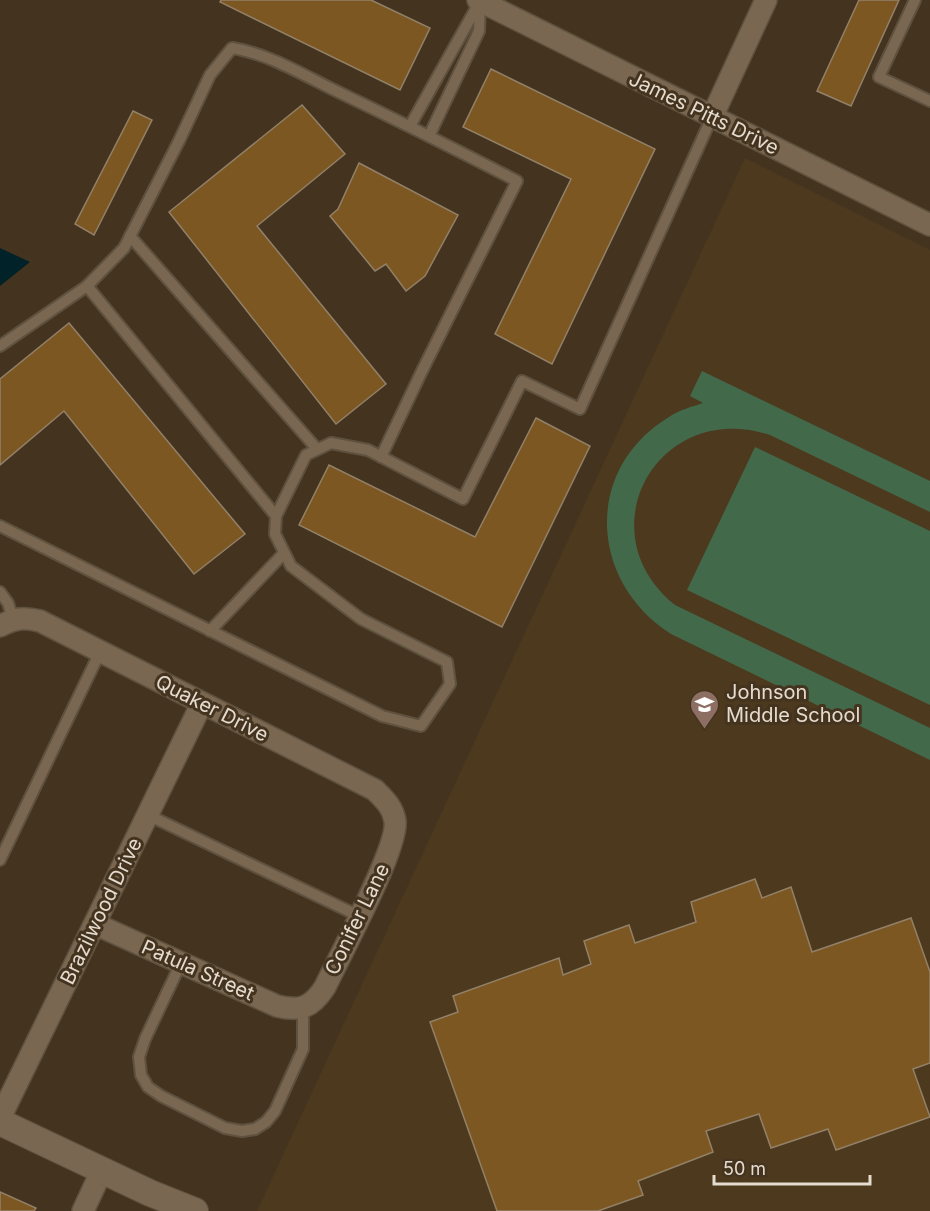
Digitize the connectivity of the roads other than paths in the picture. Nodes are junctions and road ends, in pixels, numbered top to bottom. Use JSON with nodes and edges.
{"nodes":[{"id":1,"x":480,"y":0,"type":"edge"},
{"id":2,"x":766,"y":0,"type":"edge"},
{"id":3,"x":915,"y":0,"type":"edge"},
{"id":4,"x":930,"y":101,"type":"edge"},
{"id":5,"x":712,"y":117,"type":"junction"},
{"id":6,"x":410,"y":126,"type":"junction"},
{"id":7,"x":429,"y":136,"type":"junction"},
{"id":8,"x":930,"y":225,"type":"edge"},
{"id":9,"x":130,"y":236,"type":"junction"},
{"id":10,"x":87,"y":286,"type":"junction"},
{"id":11,"x":0,"y":346,"type":"edge"},
{"id":12,"x":317,"y":449,"type":"junction"},
{"id":13,"x":381,"y":457,"type":"junction"},
{"id":14,"x":276,"y":516,"type":"junction"},
{"id":15,"x":0,"y":526,"type":"edge"},
{"id":16,"x":284,"y":553,"type":"junction"},
{"id":17,"x":0,"y":592,"type":"edge"},
{"id":18,"x":7,"y":623,"type":"edge"},
{"id":19,"x":210,"y":631,"type":"junction"},
{"id":20,"x":100,"y":651,"type":"junction"},
{"id":21,"x":202,"y":703,"type":"junction"},
{"id":22,"x":148,"y":815,"type":"junction"},
{"id":23,"x":395,"y":821,"type":"joint"},
{"id":24,"x":0,"y":860,"type":"edge"},
{"id":25,"x":359,"y":915,"type":"junction"},
{"id":26,"x":95,"y":924,"type":"junction"},
{"id":27,"x":180,"y":963,"type":"junction"},
{"id":28,"x":303,"y":1008,"type":"junction"},
{"id":29,"x":0,"y":1120,"type":"edge"},
{"id":30,"x":102,"y":1170,"type":"junction"},
{"id":31,"x":83,"y":1211,"type":"edge"},
{"id":32,"x":195,"y":1211,"type":"edge"}],
"edges":[{"from":1,"to":5,"type":"street","name":"James Pitts Drive"},
{"from":1,"to":6,"type":"lane"},
{"from":1,"to":7,"type":"lane"},
{"from":2,"to":5,"type":"street"},
{"from":3,"to":4,"type":"lane"},
{"from":5,"to":8,"type":"street","name":"James Pitts Drive"},
{"from":5,"to":13,"type":"lane"},
{"from":6,"to":7,"type":"lane"},
{"from":6,"to":9,"type":"lane"},
{"from":7,"to":13,"type":"lane"},
{"from":9,"to":10,"type":"lane"},
{"from":9,"to":12,"type":"lane"},
{"from":10,"to":11,"type":"lane"},
{"from":10,"to":14,"type":"lane"},
{"from":12,"to":13,"type":"lane"},
{"from":12,"to":14,"type":"lane"},
{"from":14,"to":16,"type":"lane"},
{"from":15,"to":19,"type":"lane"},
{"from":16,"to":19,"type":"lane"},
{"from":16,"to":19,"type":"lane"},
{"from":17,"to":18,"type":"lane"},
{"from":18,"to":20,"type":"street","name":"Quaker Drive"},
{"from":20,"to":21,"type":"street","name":"Quaker Drive"},
{"from":20,"to":24,"type":"lane"},
{"from":21,"to":22,"type":"street","name":"Brazilwood Drive"},
{"from":21,"to":23,"type":"street","name":"Quaker Drive"},
{"from":22,"to":25,"type":"lane"},
{"from":22,"to":26,"type":"street","name":"Brazilwood Drive"},
{"from":23,"to":25,"type":"street","name":"Conifer Lane"},
{"from":25,"to":28,"type":"street","name":"Conifer Lane"},
{"from":26,"to":27,"type":"street","name":"Patula Street"},
{"from":26,"to":29,"type":"street","name":"Brazilwood Drive"},
{"from":27,"to":28,"type":"street","name":"Patula Street"},
{"from":27,"to":28,"type":"lane"},
{"from":29,"to":30,"type":"street"},
{"from":30,"to":31,"type":"street"},
{"from":30,"to":32,"type":"street"}]}
